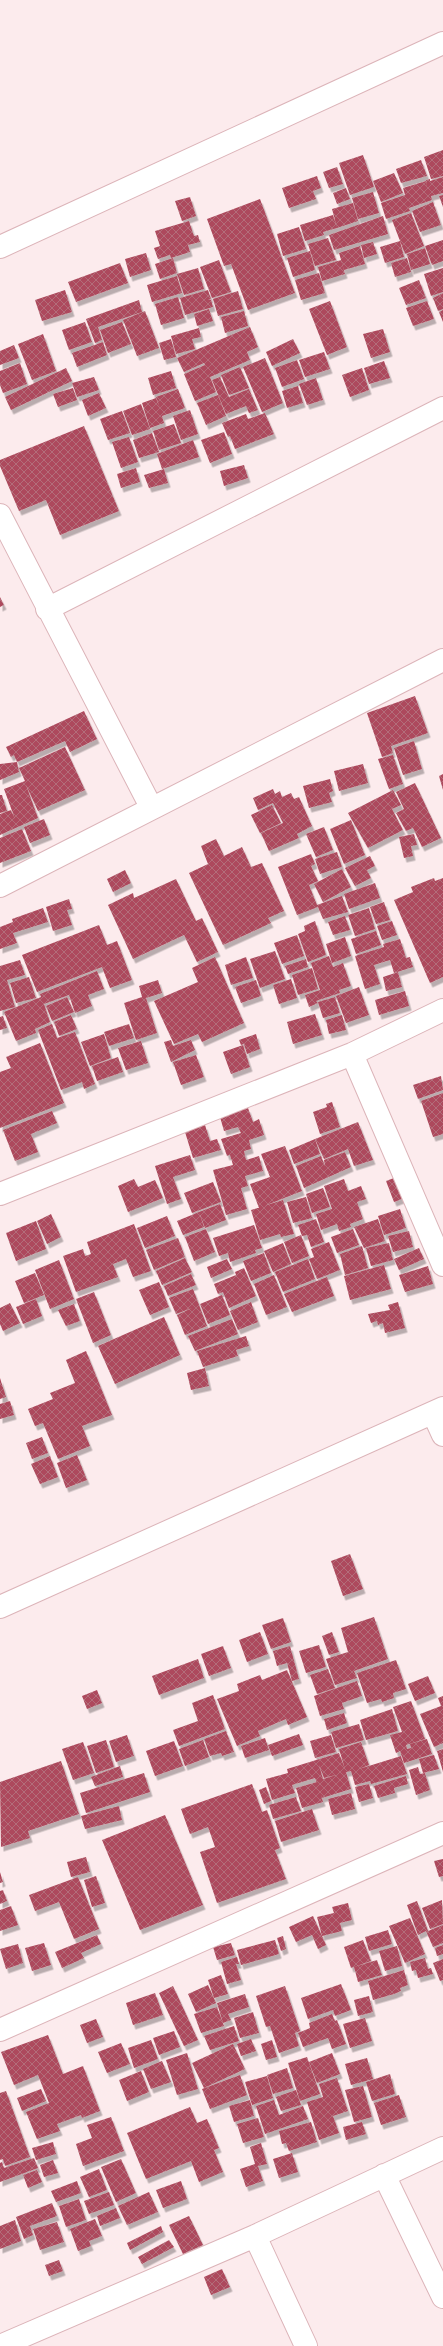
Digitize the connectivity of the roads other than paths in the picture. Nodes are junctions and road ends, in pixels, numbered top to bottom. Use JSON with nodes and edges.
{"nodes":[{"id":1,"x":443,"y":43,"type":"edge"},
{"id":2,"x":0,"y":247,"type":"edge"},
{"id":3,"x":443,"y":408,"type":"edge"},
{"id":4,"x":0,"y":515,"type":"edge"},
{"id":5,"x":47,"y":609,"type":"junction"},
{"id":6,"x":443,"y":660,"type":"edge"},
{"id":7,"x":151,"y":807,"type":"junction"},
{"id":8,"x":0,"y":886,"type":"edge"},
{"id":9,"x":443,"y":1010,"type":"edge"},
{"id":10,"x":352,"y":1054,"type":"junction"},
{"id":11,"x":0,"y":1194,"type":"edge"},
{"id":12,"x":443,"y":1265,"type":"edge"},
{"id":13,"x":438,"y":1410,"type":"edge"},
{"id":14,"x":443,"y":1434,"type":"edge"},
{"id":15,"x":0,"y":1607,"type":"edge"},
{"id":16,"x":443,"y":1833,"type":"edge"},
{"id":17,"x":0,"y":2030,"type":"edge"},
{"id":18,"x":443,"y":2148,"type":"edge"},
{"id":19,"x":384,"y":2175,"type":"junction"},
{"id":20,"x":255,"y":2236,"type":"junction"},
{"id":21,"x":443,"y":2297,"type":"edge"},
{"id":22,"x":0,"y":2346,"type":"edge"},
{"id":23,"x":306,"y":2346,"type":"edge"}],
"edges":[{"from":1,"to":2,"type":"street"},
{"from":3,"to":5,"type":"street"},
{"from":4,"to":5,"type":"street"},
{"from":5,"to":7,"type":"street"},
{"from":6,"to":7,"type":"street"},
{"from":7,"to":8,"type":"street"},
{"from":9,"to":10,"type":"street"},
{"from":10,"to":11,"type":"street"},
{"from":10,"to":12,"type":"street"},
{"from":13,"to":14,"type":"street"},
{"from":13,"to":15,"type":"street"},
{"from":16,"to":17,"type":"street"},
{"from":18,"to":19,"type":"street"},
{"from":19,"to":20,"type":"street"},
{"from":19,"to":21,"type":"street"},
{"from":20,"to":22,"type":"street"},
{"from":20,"to":23,"type":"street"}]}
